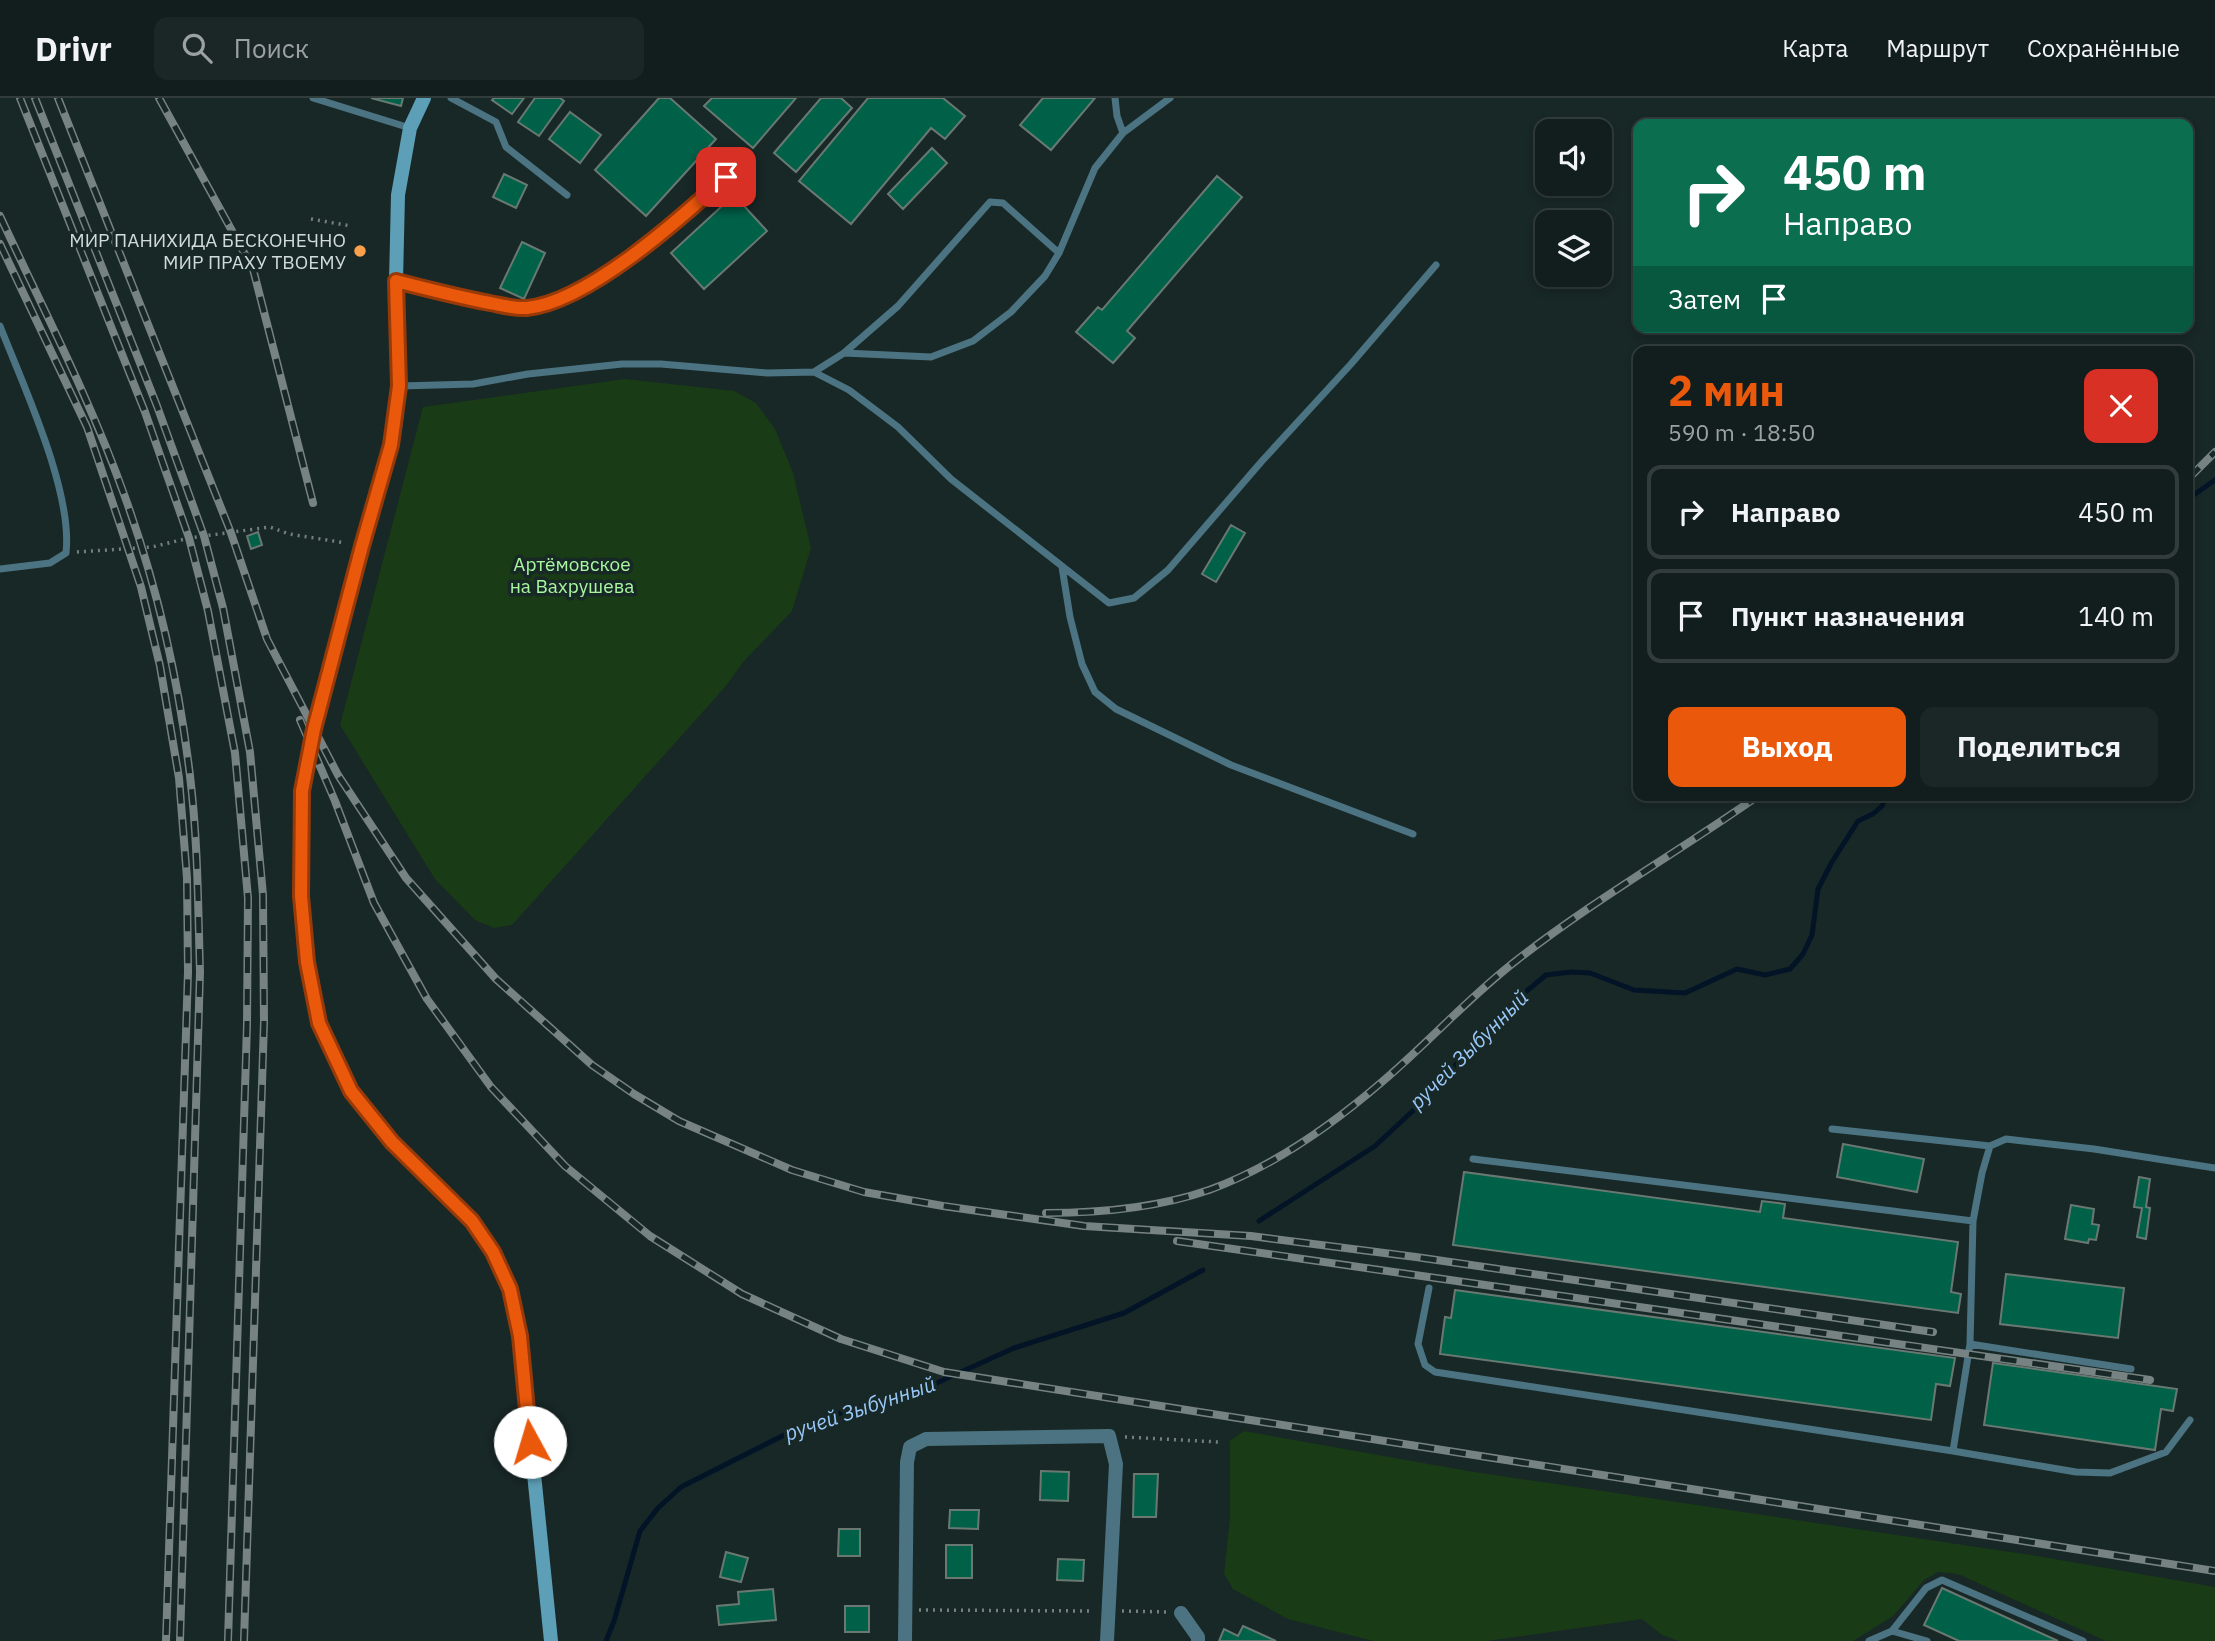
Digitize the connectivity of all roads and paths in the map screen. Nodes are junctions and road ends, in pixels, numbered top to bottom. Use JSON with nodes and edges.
{"nodes":[{"id":1,"x":313,"y":98,"type":"edge"},
{"id":2,"x":424,"y":98,"type":"edge"},
{"id":3,"x":451,"y":98,"type":"edge"},
{"id":4,"x":1115,"y":98,"type":"edge"},
{"id":5,"x":1170,"y":98,"type":"edge"},
{"id":6,"x":410,"y":128,"type":"junction"},
{"id":7,"x":1123,"y":133,"type":"junction"},
{"id":8,"x":743,"y":161,"type":"dead end"},
{"id":9,"x":567,"y":195,"type":"dead end"},
{"id":10,"x":311,"y":219,"type":"dead end"},
{"id":11,"x":351,"y":226,"type":"dead end"},
{"id":12,"x":1059,"y":253,"type":"junction"},
{"id":13,"x":1436,"y":265,"type":"dead end"},
{"id":14,"x":396,"y":281,"type":"junction"},
{"id":15,"x":0,"y":326,"type":"edge"},
{"id":16,"x":844,"y":353,"type":"junction"},
{"id":17,"x":814,"y":372,"type":"junction"},
{"id":18,"x":399,"y":386,"type":"junction"},
{"id":19,"x":362,"y":546,"type":"junction"},
{"id":20,"x":66,"y":553,"type":"junction"},
{"id":21,"x":1062,"y":566,"type":"junction"},
{"id":22,"x":0,"y":569,"type":"edge"},
{"id":23,"x":1413,"y":834,"type":"dead end"},
{"id":24,"x":1832,"y":1129,"type":"dead end"},
{"id":25,"x":1990,"y":1146,"type":"junction"},
{"id":26,"x":1473,"y":1159,"type":"dead end"},
{"id":27,"x":2215,"y":1168,"type":"edge"},
{"id":28,"x":1973,"y":1221,"type":"junction"},
{"id":29,"x":1429,"y":1288,"type":"dead end"},
{"id":30,"x":1970,"y":1344,"type":"junction"},
{"id":31,"x":2131,"y":1368,"type":"dead end"},
{"id":32,"x":2190,"y":1420,"type":"dead end"},
{"id":33,"x":1109,"y":1436,"type":"junction"},
{"id":34,"x":1218,"y":1442,"type":"dead end"},
{"id":35,"x":1953,"y":1451,"type":"junction"},
{"id":36,"x":906,"y":1610,"type":"junction"},
{"id":37,"x":1109,"y":1611,"type":"junction"},
{"id":38,"x":1181,"y":1613,"type":"joint"},
{"id":39,"x":1892,"y":1631,"type":"junction"},
{"id":40,"x":551,"y":1641,"type":"edge"},
{"id":41,"x":905,"y":1641,"type":"edge"},
{"id":42,"x":1107,"y":1641,"type":"edge"},
{"id":43,"x":1198,"y":1641,"type":"edge"},
{"id":44,"x":1869,"y":1641,"type":"edge"},
{"id":45,"x":1927,"y":1641,"type":"edge"},
{"id":46,"x":2082,"y":1641,"type":"edge"}],
"edges":[{"from":1,"to":6,"type":"lane"},
{"from":2,"to":6,"type":"main road"},
{"from":3,"to":9,"type":"lane"},
{"from":4,"to":7,"type":"lane"},
{"from":5,"to":7,"type":"lane"},
{"from":6,"to":14,"type":"main road"},
{"from":7,"to":12,"type":"lane"},
{"from":8,"to":14,"type":"lane"},
{"from":10,"to":11,"type":"path"},
{"from":12,"to":16,"type":"lane"},
{"from":12,"to":16,"type":"lane"},
{"from":13,"to":21,"type":"lane"},
{"from":14,"to":18,"type":"main road"},
{"from":15,"to":20,"type":"lane"},
{"from":16,"to":17,"type":"lane"},
{"from":17,"to":18,"type":"lane"},
{"from":17,"to":21,"type":"lane"},
{"from":18,"to":19,"type":"main road"},
{"from":19,"to":20,"type":"path"},
{"from":19,"to":40,"type":"main road"},
{"from":20,"to":22,"type":"lane"},
{"from":21,"to":23,"type":"lane"},
{"from":24,"to":25,"type":"lane"},
{"from":25,"to":27,"type":"lane"},
{"from":25,"to":28,"type":"lane"},
{"from":26,"to":28,"type":"lane"},
{"from":28,"to":30,"type":"lane"},
{"from":29,"to":35,"type":"lane"},
{"from":30,"to":31,"type":"lane"},
{"from":30,"to":35,"type":"lane"},
{"from":32,"to":35,"type":"lane"},
{"from":33,"to":34,"type":"path"},
{"from":33,"to":36,"type":"street"},
{"from":33,"to":37,"type":"street"},
{"from":36,"to":37,"type":"path"},
{"from":36,"to":41,"type":"street"},
{"from":37,"to":38,"type":"path"},
{"from":37,"to":42,"type":"street"},
{"from":38,"to":43,"type":"street"},
{"from":39,"to":44,"type":"lane"},
{"from":39,"to":45,"type":"lane"},
{"from":39,"to":46,"type":"lane"}]}
